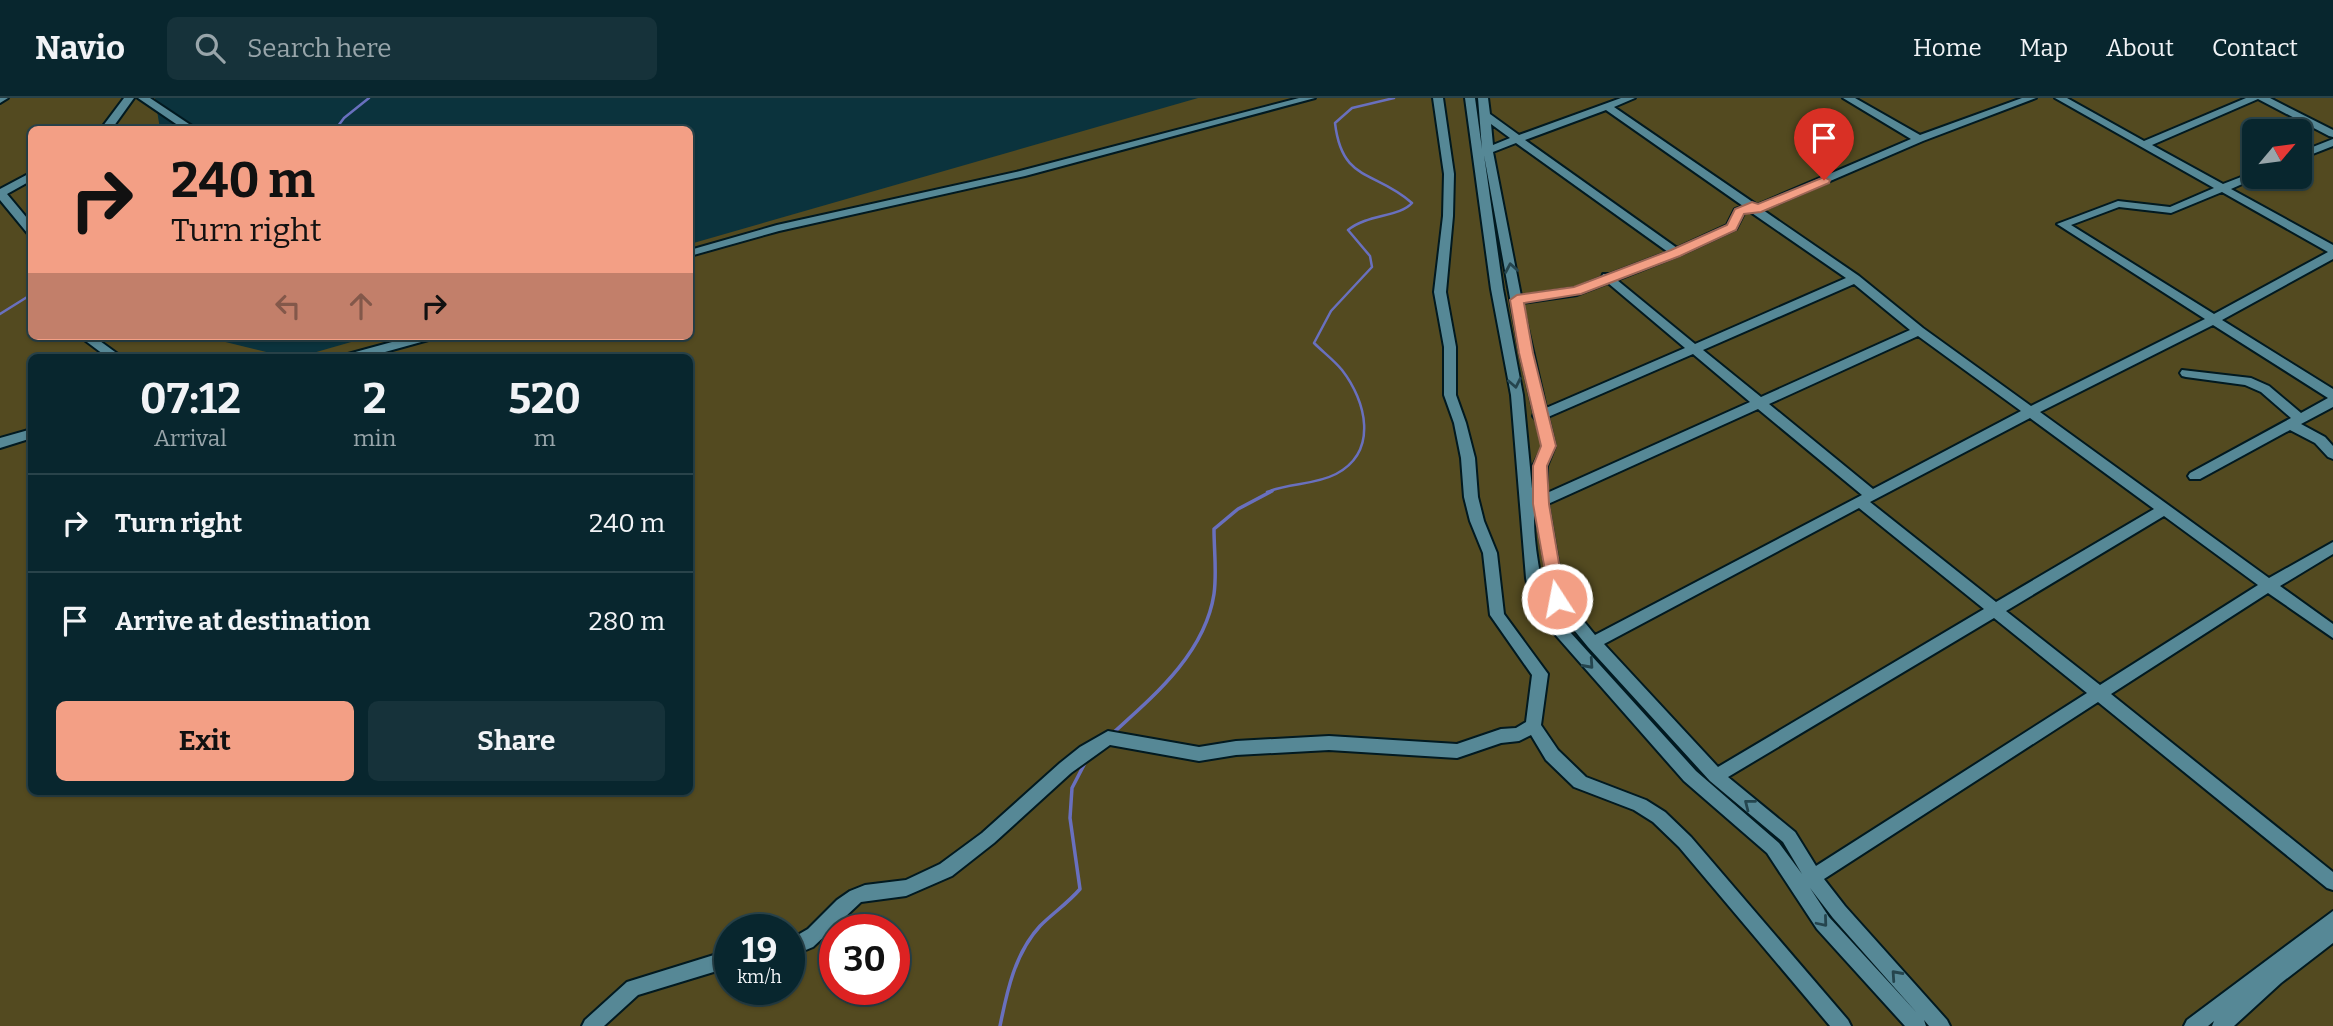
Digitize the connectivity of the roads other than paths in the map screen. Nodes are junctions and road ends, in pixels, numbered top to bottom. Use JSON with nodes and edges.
{"nodes":[{"id":1,"x":129,"y":98,"type":"edge"},
{"id":2,"x":143,"y":98,"type":"edge"},
{"id":3,"x":1310,"y":98,"type":"edge"},
{"id":4,"x":1438,"y":98,"type":"edge"},
{"id":5,"x":1470,"y":98,"type":"edge"},
{"id":6,"x":1483,"y":98,"type":"edge"},
{"id":7,"x":1630,"y":98,"type":"edge"},
{"id":8,"x":1849,"y":98,"type":"edge"},
{"id":9,"x":2031,"y":98,"type":"edge"},
{"id":10,"x":2060,"y":98,"type":"edge"},
{"id":11,"x":2254,"y":98,"type":"edge"},
{"id":12,"x":2262,"y":98,"type":"edge"},
{"id":13,"x":1606,"y":106,"type":"junction"},
{"id":14,"x":1484,"y":115,"type":"junction"},
{"id":15,"x":108,"y":126,"type":"edge"},
{"id":16,"x":187,"y":126,"type":"edge"},
{"id":17,"x":2333,"y":134,"type":"edge"},
{"id":18,"x":1519,"y":138,"type":"junction"},
{"id":19,"x":1919,"y":139,"type":"junction"},
{"id":20,"x":2333,"y":142,"type":"edge"},
{"id":21,"x":2143,"y":145,"type":"junction"},
{"id":22,"x":1483,"y":151,"type":"junction"},
{"id":23,"x":2312,"y":151,"type":"edge"},
{"id":24,"x":28,"y":177,"type":"edge"},
{"id":25,"x":2242,"y":180,"type":"edge"},
{"id":26,"x":2222,"y":189,"type":"junction"},
{"id":27,"x":0,"y":193,"type":"edge"},
{"id":28,"x":1755,"y":207,"type":"junction"},
{"id":29,"x":28,"y":227,"type":"edge"},
{"id":30,"x":693,"y":252,"type":"edge"},
{"id":31,"x":2333,"y":252,"type":"edge"},
{"id":32,"x":1675,"y":253,"type":"junction"},
{"id":33,"x":1608,"y":277,"type":"junction"},
{"id":34,"x":1855,"y":279,"type":"junction"},
{"id":35,"x":1517,"y":300,"type":"junction"},
{"id":36,"x":2213,"y":320,"type":"junction"},
{"id":37,"x":1919,"y":331,"type":"junction"},
{"id":38,"x":91,"y":340,"type":"edge"},
{"id":39,"x":416,"y":340,"type":"edge"},
{"id":40,"x":1695,"y":349,"type":"junction"},
{"id":41,"x":376,"y":353,"type":"edge"},
{"id":42,"x":1526,"y":353,"type":"junction"},
{"id":43,"x":112,"y":354,"type":"edge"},
{"id":44,"x":1510,"y":355,"type":"junction"},
{"id":45,"x":2186,"y":373,"type":"dead end"},
{"id":46,"x":2333,"y":395,"type":"edge"},
{"id":47,"x":1760,"y":401,"type":"junction"},
{"id":48,"x":2333,"y":401,"type":"edge"},
{"id":49,"x":2029,"y":412,"type":"junction"},
{"id":50,"x":1539,"y":416,"type":"junction"},
{"id":51,"x":2297,"y":423,"type":"junction"},
{"id":52,"x":28,"y":434,"type":"edge"},
{"id":53,"x":0,"y":443,"type":"edge"},
{"id":54,"x":2333,"y":454,"type":"edge"},
{"id":55,"x":2195,"y":476,"type":"dead end"},
{"id":56,"x":1867,"y":499,"type":"junction"},
{"id":57,"x":1541,"y":504,"type":"junction"},
{"id":58,"x":1525,"y":507,"type":"junction"},
{"id":59,"x":2165,"y":509,"type":"junction"},
{"id":60,"x":1529,"y":534,"type":"junction"},
{"id":61,"x":1545,"y":535,"type":"junction"},
{"id":62,"x":2333,"y":547,"type":"edge"},
{"id":63,"x":2269,"y":585,"type":"junction"},
{"id":64,"x":1996,"y":610,"type":"junction"},
{"id":65,"x":2333,"y":632,"type":"edge"},
{"id":66,"x":1593,"y":643,"type":"junction"},
{"id":67,"x":2099,"y":695,"type":"junction"},
{"id":68,"x":1533,"y":726,"type":"junction"},
{"id":69,"x":1716,"y":776,"type":"junction"},
{"id":70,"x":1813,"y":878,"type":"junction"},
{"id":71,"x":2333,"y":882,"type":"edge"},
{"id":72,"x":1797,"y":886,"type":"junction"},
{"id":73,"x":2333,"y":919,"type":"edge"},
{"id":74,"x":2333,"y":933,"type":"edge"},
{"id":75,"x":805,"y":943,"type":"edge"},
{"id":76,"x":714,"y":963,"type":"edge"},
{"id":77,"x":591,"y":1026,"type":"edge"},
{"id":78,"x":1842,"y":1026,"type":"edge"},
{"id":79,"x":1917,"y":1026,"type":"edge"},
{"id":80,"x":1941,"y":1026,"type":"edge"},
{"id":81,"x":2193,"y":1026,"type":"edge"},
{"id":82,"x":2221,"y":1026,"type":"edge"}],
"edges":[{"from":1,"to":15,"type":"street"},
{"from":2,"to":16,"type":"street"},
{"from":3,"to":30,"type":"street"},
{"from":4,"to":68,"type":"street"},
{"from":5,"to":22,"type":"street"},
{"from":6,"to":14,"type":"street"},
{"from":7,"to":13,"type":"street"},
{"from":8,"to":19,"type":"street"},
{"from":9,"to":19,"type":"street"},
{"from":10,"to":21,"type":"street"},
{"from":11,"to":21,"type":"street"},
{"from":12,"to":17,"type":"street"},
{"from":13,"to":18,"type":"street"},
{"from":13,"to":28,"type":"street"},
{"from":14,"to":18,"type":"street"},
{"from":14,"to":22,"type":"street"},
{"from":18,"to":22,"type":"street"},
{"from":18,"to":32,"type":"street"},
{"from":19,"to":28,"type":"street"},
{"from":20,"to":23,"type":"street"},
{"from":21,"to":26,"type":"street"},
{"from":35,"to":22,"type":"street","one_way":true},
{"from":22,"to":44,"type":"street"},
{"from":24,"to":27,"type":"street"},
{"from":25,"to":26,"type":"street"},
{"from":26,"to":31,"type":"street"},
{"from":26,"to":36,"type":"street"},
{"from":27,"to":29,"type":"street"},
{"from":28,"to":32,"type":"street"},
{"from":28,"to":34,"type":"street"},
{"from":31,"to":36,"type":"street"},
{"from":32,"to":33,"type":"street"},
{"from":33,"to":35,"type":"street"},
{"from":33,"to":40,"type":"street"},
{"from":34,"to":37,"type":"street"},
{"from":34,"to":40,"type":"street"},
{"from":35,"to":42,"type":"street"},
{"from":36,"to":46,"type":"street"},
{"from":36,"to":49,"type":"street"},
{"from":37,"to":47,"type":"street"},
{"from":37,"to":49,"type":"street"},
{"from":38,"to":43,"type":"street"},
{"from":39,"to":41,"type":"street"},
{"from":40,"to":47,"type":"street"},
{"from":40,"to":50,"type":"street"},
{"from":42,"to":44,"type":"street"},
{"from":42,"to":50,"type":"street"},
{"from":44,"to":58,"type":"street","one_way":true},
{"from":45,"to":51,"type":"street"},
{"from":47,"to":56,"type":"street"},
{"from":47,"to":57,"type":"street"},
{"from":48,"to":51,"type":"street"},
{"from":49,"to":56,"type":"street"},
{"from":49,"to":59,"type":"street"},
{"from":50,"to":57,"type":"street"},
{"from":51,"to":54,"type":"street"},
{"from":51,"to":55,"type":"street"},
{"from":52,"to":53,"type":"street"},
{"from":56,"to":64,"type":"street"},
{"from":56,"to":66,"type":"street"},
{"from":57,"to":58,"type":"street"},
{"from":57,"to":61,"type":"street"},
{"from":58,"to":60,"type":"street"},
{"from":59,"to":63,"type":"street"},
{"from":59,"to":64,"type":"street"},
{"from":60,"to":61,"type":"street"},
{"from":60,"to":72,"type":"street","one_way":true},
{"from":61,"to":66,"type":"street"},
{"from":62,"to":63,"type":"street"},
{"from":63,"to":65,"type":"street"},
{"from":63,"to":67,"type":"street"},
{"from":64,"to":67,"type":"street"},
{"from":64,"to":69,"type":"street"},
{"from":66,"to":69,"type":"street"},
{"from":67,"to":70,"type":"street"},
{"from":67,"to":71,"type":"street"},
{"from":68,"to":75,"type":"street"},
{"from":68,"to":78,"type":"street"},
{"from":70,"to":69,"type":"street","one_way":true},
{"from":70,"to":72,"type":"street"},
{"from":80,"to":70,"type":"street","one_way":true},
{"from":72,"to":79,"type":"street","one_way":true},
{"from":73,"to":81,"type":"street"},
{"from":74,"to":82,"type":"street"},
{"from":76,"to":77,"type":"street"}]}
